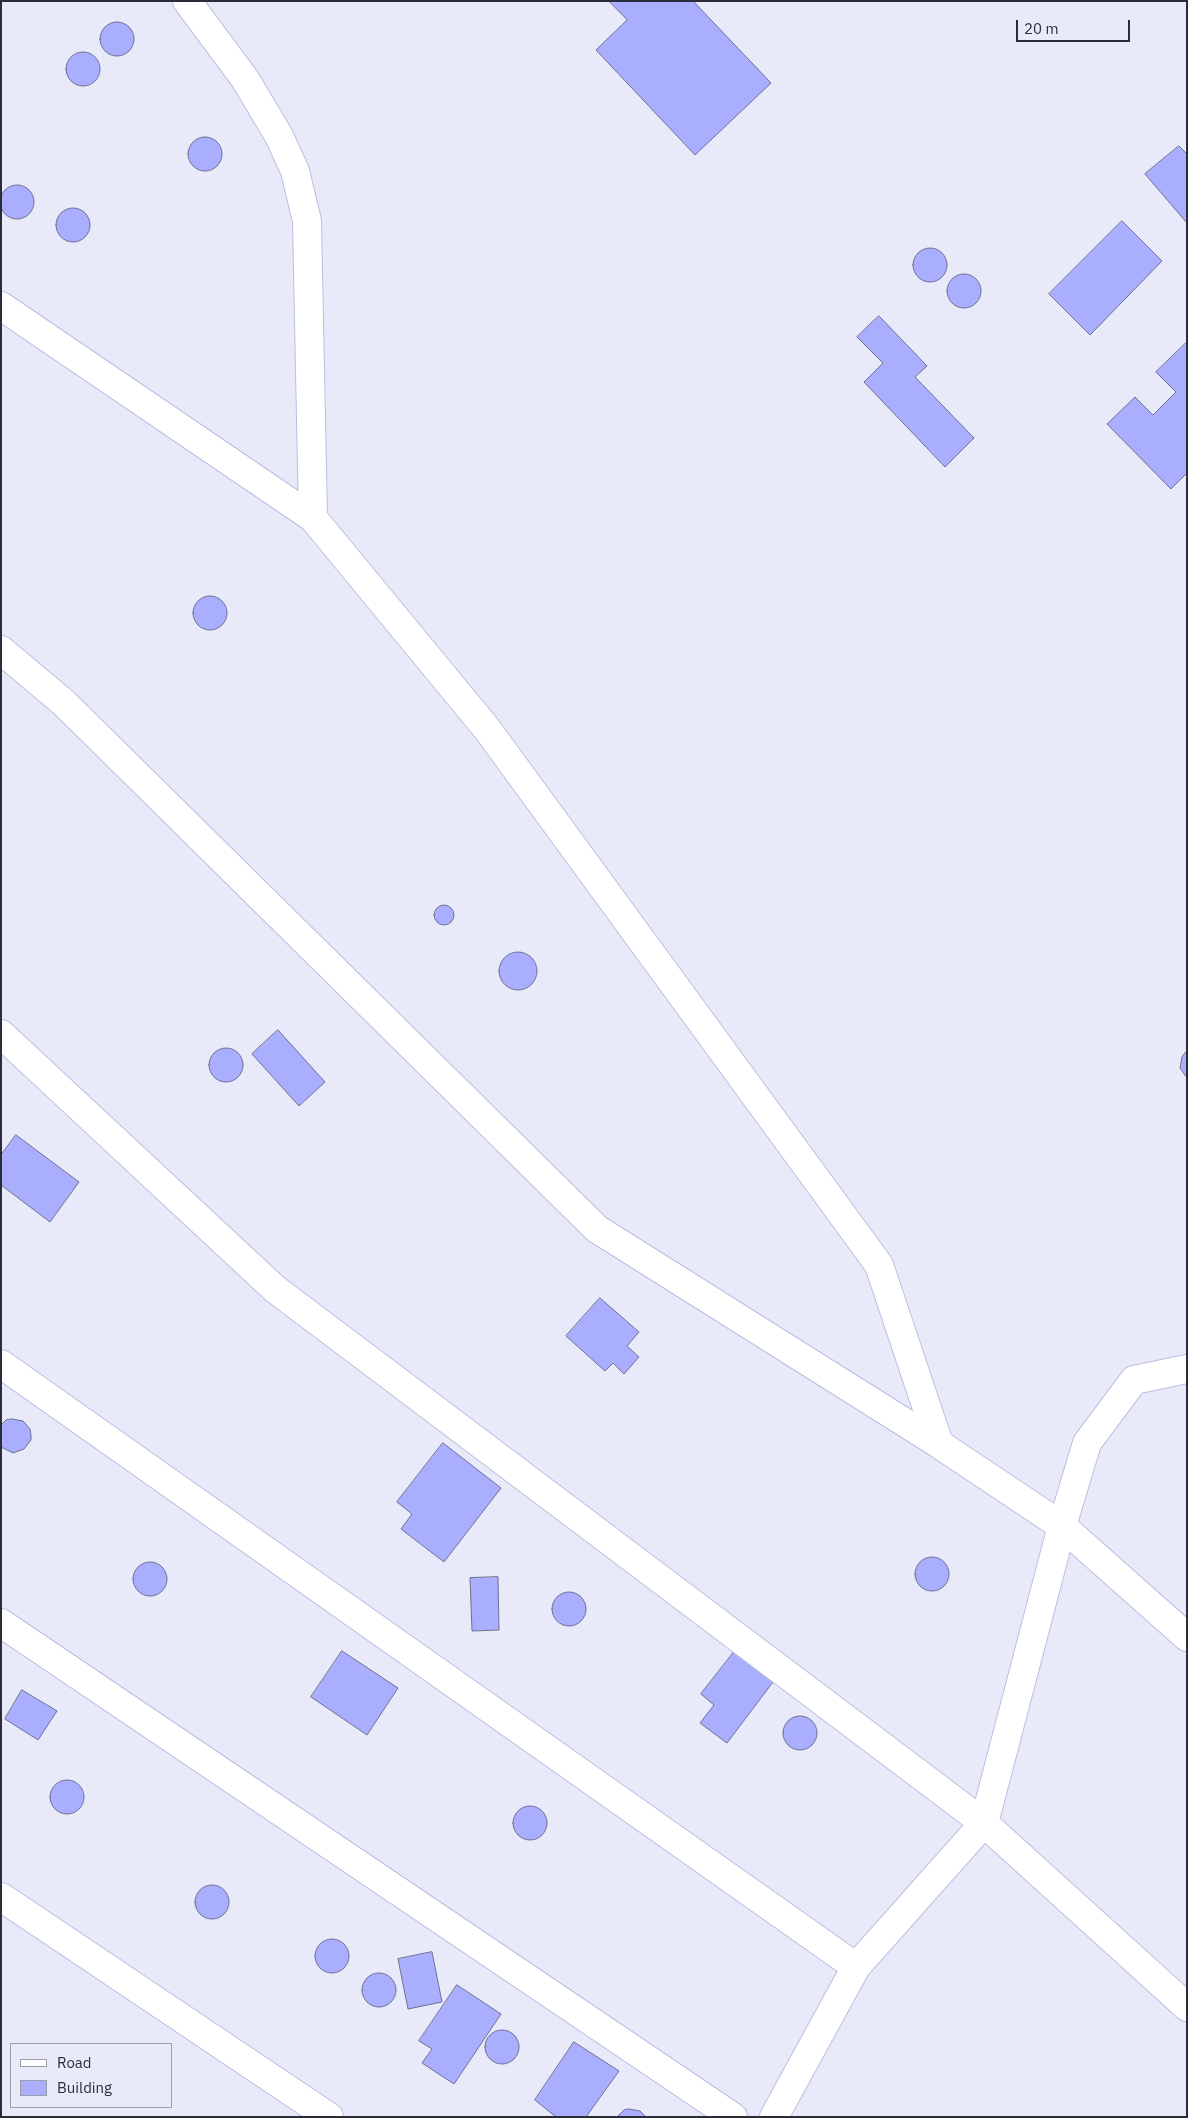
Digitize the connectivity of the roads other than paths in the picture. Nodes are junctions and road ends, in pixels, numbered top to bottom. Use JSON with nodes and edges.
{"nodes":[{"id":1,"x":187,"y":1,"type":"edge"},
{"id":2,"x":1,"y":306,"type":"edge"},
{"id":3,"x":313,"y":518,"type":"junction"},
{"id":4,"x":1,"y":650,"type":"edge"},
{"id":5,"x":1,"y":1034,"type":"edge"},
{"id":6,"x":1,"y":1364,"type":"edge"},
{"id":7,"x":1187,"y":1369,"type":"edge"},
{"id":8,"x":940,"y":1444,"type":"junction"},
{"id":9,"x":1062,"y":1526,"type":"junction"},
{"id":10,"x":1,"y":1623,"type":"edge"},
{"id":11,"x":1187,"y":1637,"type":"edge"},
{"id":12,"x":984,"y":1823,"type":"junction"},
{"id":13,"x":1,"y":1897,"type":"edge"},
{"id":14,"x":856,"y":1967,"type":"junction"},
{"id":15,"x":1187,"y":2007,"type":"edge"},
{"id":16,"x":329,"y":2117,"type":"edge"},
{"id":17,"x":733,"y":2117,"type":"edge"},
{"id":18,"x":774,"y":2117,"type":"edge"}],
"edges":[{"from":1,"to":3,"type":"street"},
{"from":2,"to":3,"type":"street"},
{"from":3,"to":8,"type":"street"},
{"from":4,"to":8,"type":"street"},
{"from":5,"to":12,"type":"street"},
{"from":6,"to":14,"type":"street"},
{"from":7,"to":9,"type":"street"},
{"from":8,"to":9,"type":"street"},
{"from":9,"to":11,"type":"street"},
{"from":9,"to":12,"type":"street"},
{"from":10,"to":17,"type":"street"},
{"from":12,"to":14,"type":"street"},
{"from":12,"to":15,"type":"street"},
{"from":13,"to":16,"type":"street"},
{"from":14,"to":18,"type":"street"}]}
